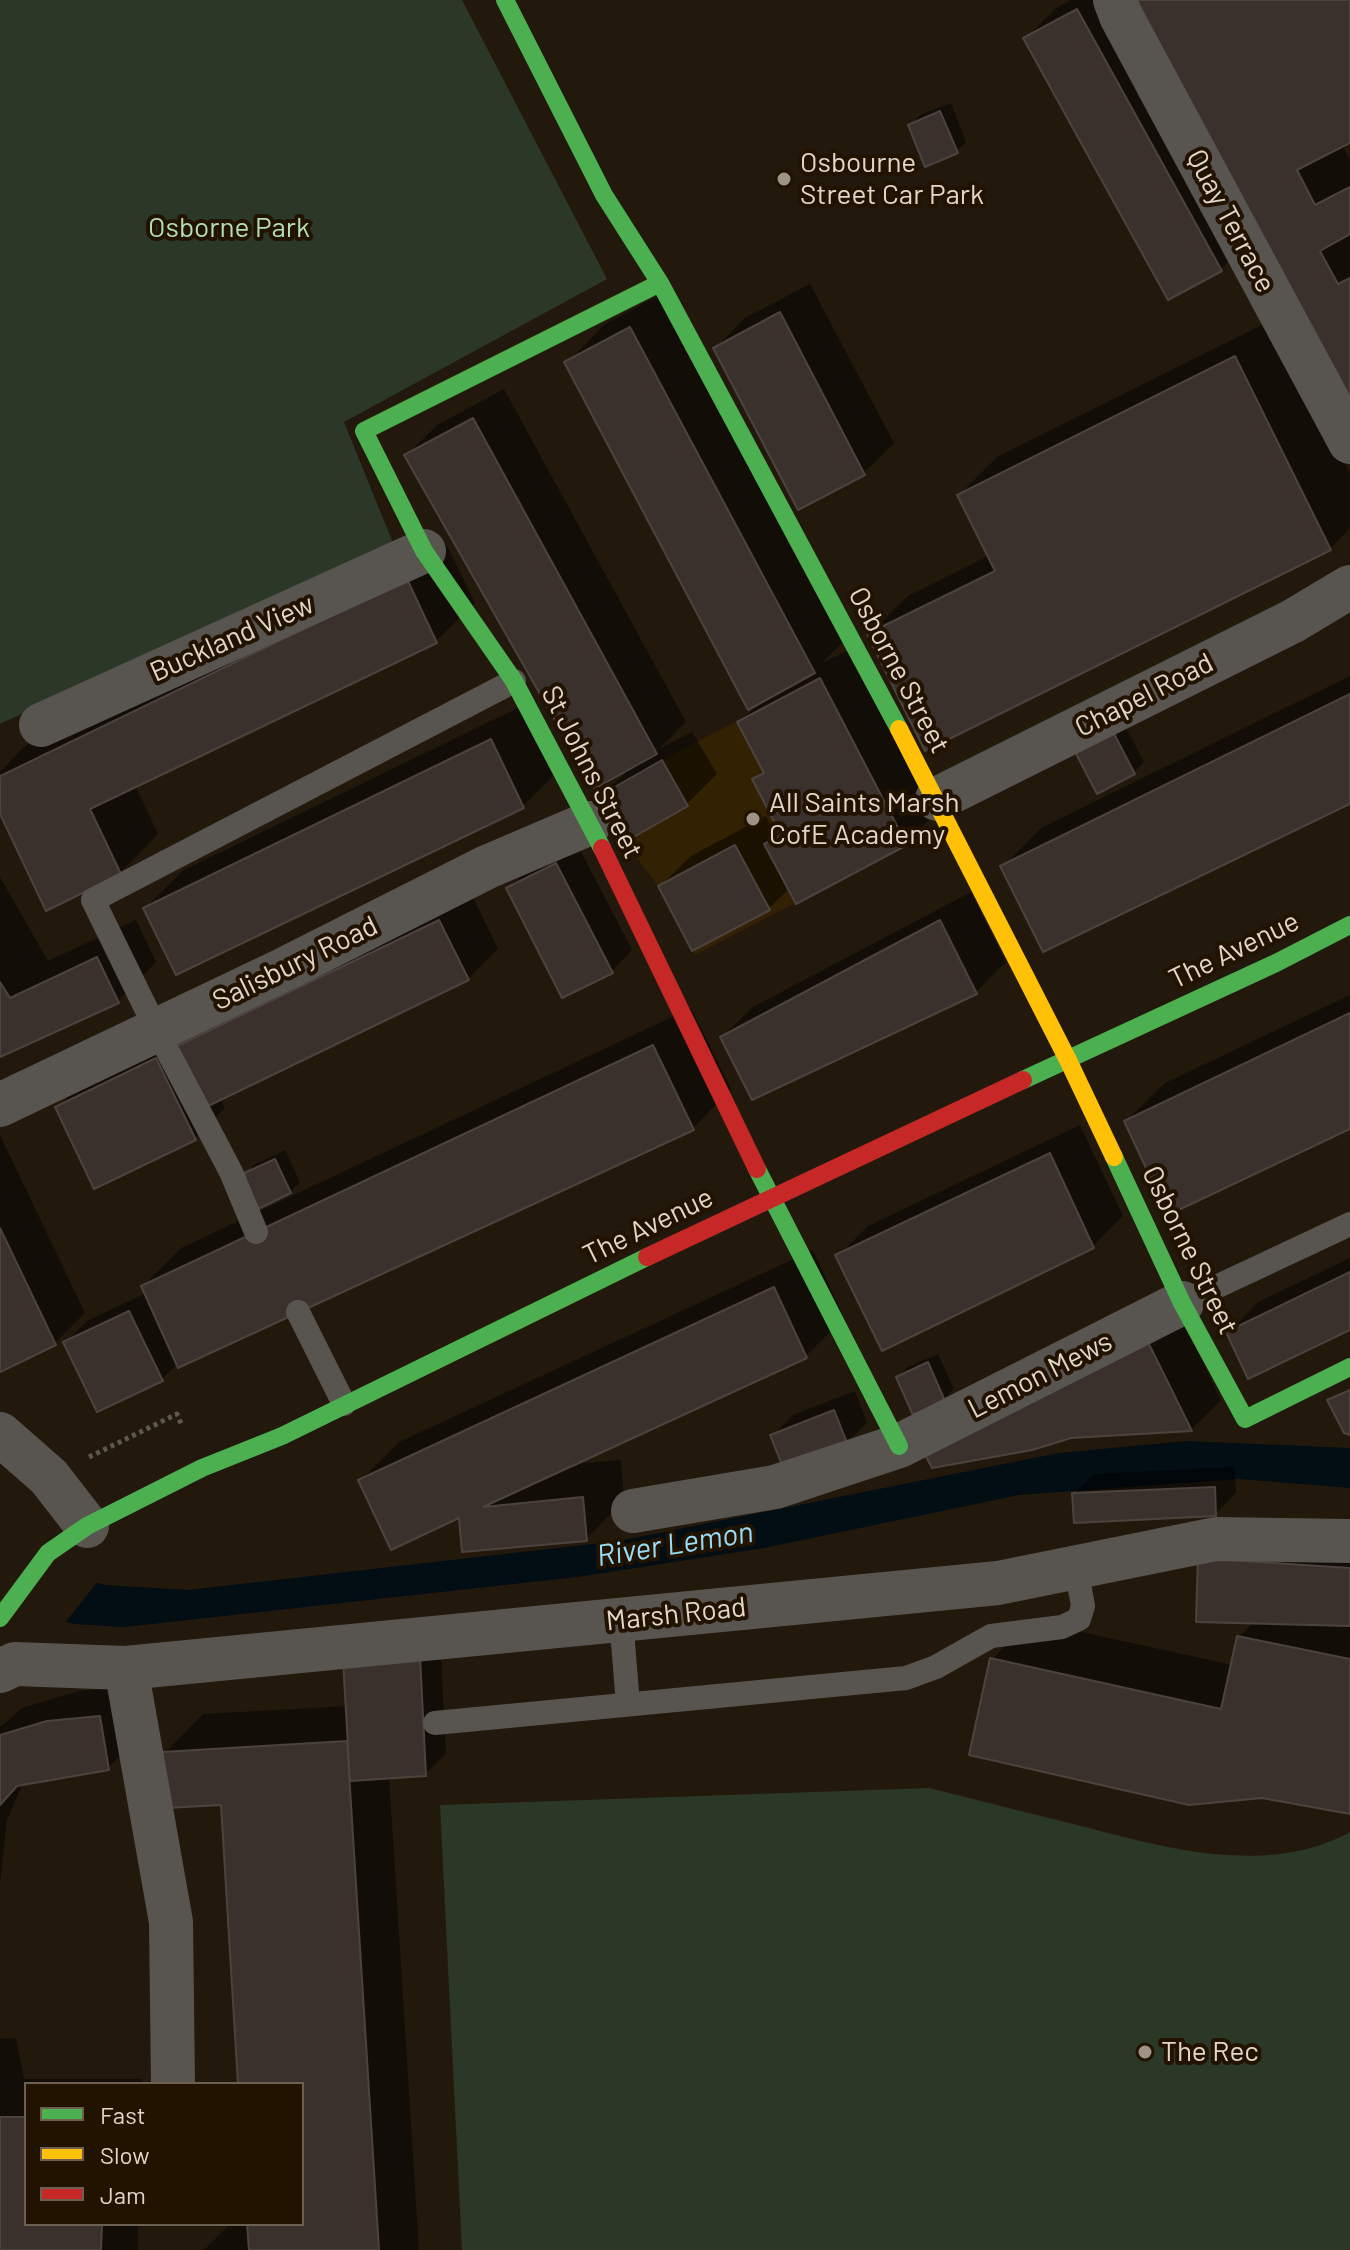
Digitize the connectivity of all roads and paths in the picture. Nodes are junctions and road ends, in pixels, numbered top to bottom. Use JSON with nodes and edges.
{"nodes":[{"id":1,"x":505,"y":0,"type":"edge"},
{"id":2,"x":1115,"y":0,"type":"edge"},
{"id":3,"x":660,"y":283,"type":"junction"},
{"id":4,"x":1350,"y":442,"type":"edge"},
{"id":5,"x":424,"y":551,"type":"junction"},
{"id":6,"x":1350,"y":587,"type":"edge"},
{"id":7,"x":514,"y":681,"type":"junction"},
{"id":8,"x":41,"y":725,"type":"dead end"},
{"id":9,"x":937,"y":799,"type":"junction"},
{"id":10,"x":590,"y":823,"type":"junction"},
{"id":11,"x":1350,"y":925,"type":"edge"},
{"id":12,"x":157,"y":1031,"type":"junction"},
{"id":13,"x":1068,"y":1060,"type":"junction"},
{"id":14,"x":0,"y":1105,"type":"edge"},
{"id":15,"x":771,"y":1197,"type":"junction"},
{"id":16,"x":1350,"y":1224,"type":"edge"},
{"id":17,"x":256,"y":1232,"type":"dead end"},
{"id":18,"x":1182,"y":1303,"type":"junction"},
{"id":19,"x":298,"y":1312,"type":"dead end"},
{"id":20,"x":1350,"y":1367,"type":"edge"},
{"id":21,"x":344,"y":1404,"type":"junction"},
{"id":22,"x":177,"y":1414,"type":"dead end"},
{"id":23,"x":0,"y":1434,"type":"edge"},
{"id":24,"x":899,"y":1446,"type":"junction"},
{"id":25,"x":49,"y":1477,"type":"junction"},
{"id":26,"x":633,"y":1511,"type":"dead end"},
{"id":27,"x":87,"y":1526,"type":"junction"},
{"id":28,"x":1350,"y":1541,"type":"edge"},
{"id":29,"x":1076,"y":1567,"type":"junction"},
{"id":30,"x":3,"y":1614,"type":"edge"},
{"id":31,"x":621,"y":1619,"type":"junction"},
{"id":32,"x":126,"y":1668,"type":"junction"},
{"id":33,"x":0,"y":1671,"type":"edge"},
{"id":34,"x":628,"y":1704,"type":"junction"},
{"id":35,"x":435,"y":1723,"type":"dead end"},
{"id":36,"x":173,"y":2082,"type":"edge"}],
"edges":[{"from":1,"to":3,"type":"street","name":"Osborne Street"},
{"from":2,"to":4,"type":"street","name":"Quay Terrace"},
{"from":3,"to":5,"type":"street","name":"St Johns Street"},
{"from":3,"to":9,"type":"street","name":"Osborne Street"},
{"from":5,"to":7,"type":"street","name":"St Johns Street"},
{"from":5,"to":8,"type":"street","name":"Buckland View"},
{"from":6,"to":9,"type":"street","name":"Chapel Road"},
{"from":7,"to":10,"type":"street","name":"St Johns Street"},
{"from":7,"to":12,"type":"lane"},
{"from":9,"to":13,"type":"street","name":"Osborne Street"},
{"from":10,"to":12,"type":"street","name":"Salisbury Road"},
{"from":10,"to":15,"type":"street","name":"St Johns Street"},
{"from":11,"to":13,"type":"street","name":"The Avenue"},
{"from":12,"to":14,"type":"street","name":"Salisbury Road"},
{"from":12,"to":17,"type":"lane"},
{"from":13,"to":15,"type":"street","name":"The Avenue"},
{"from":13,"to":18,"type":"street","name":"Osborne Street"},
{"from":15,"to":21,"type":"street","name":"The Avenue"},
{"from":15,"to":24,"type":"street","name":"St Johns Street"},
{"from":16,"to":18,"type":"lane"},
{"from":18,"to":20,"type":"street","name":"Osborne Street"},
{"from":18,"to":24,"type":"street","name":"Lemon Mews"},
{"from":19,"to":21,"type":"lane"},
{"from":21,"to":27,"type":"street","name":"The Avenue"},
{"from":22,"to":25,"type":"path"},
{"from":23,"to":25,"type":"street"},
{"from":24,"to":26,"type":"street","name":"Lemon Mews"},
{"from":25,"to":27,"type":"street"},
{"from":27,"to":30,"type":"street","name":"The Avenue"},
{"from":28,"to":29,"type":"street","name":"Marsh Road"},
{"from":29,"to":31,"type":"street","name":"Marsh Road"},
{"from":29,"to":34,"type":"lane"},
{"from":31,"to":32,"type":"street","name":"Marsh Road"},
{"from":31,"to":34,"type":"lane"},
{"from":32,"to":33,"type":"street","name":"Marsh Road"},
{"from":32,"to":36,"type":"street"},
{"from":34,"to":35,"type":"lane"}]}
